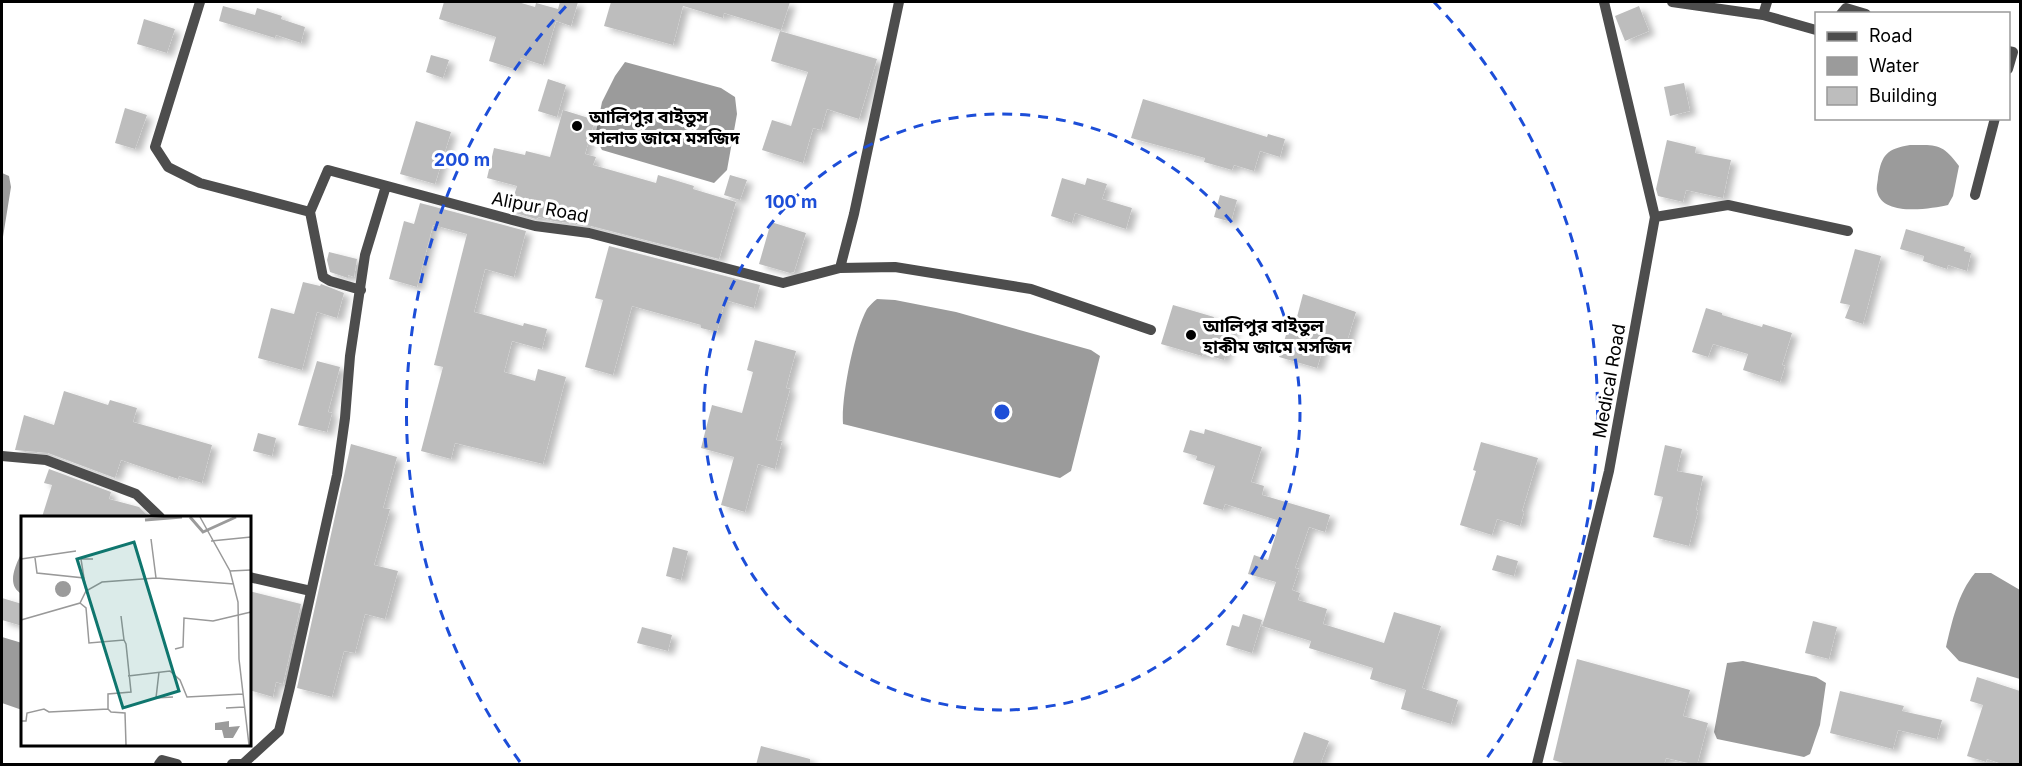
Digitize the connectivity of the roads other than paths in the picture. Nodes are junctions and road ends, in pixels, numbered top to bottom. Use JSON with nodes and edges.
{"nodes":[{"id":1,"x":200,"y":2,"type":"edge"},
{"id":2,"x":899,"y":2,"type":"edge"},
{"id":3,"x":1604,"y":2,"type":"edge"},
{"id":4,"x":1672,"y":2,"type":"edge"},
{"id":5,"x":1767,"y":2,"type":"edge"},
{"id":6,"x":1843,"y":12,"type":"edge"},
{"id":7,"x":1858,"y":12,"type":"edge"},
{"id":8,"x":1763,"y":15,"type":"junction"},
{"id":9,"x":1815,"y":30,"type":"edge"},
{"id":10,"x":1994,"y":120,"type":"edge"},
{"id":11,"x":386,"y":186,"type":"junction"},
{"id":12,"x":1974,"y":195,"type":"dead end"},
{"id":13,"x":310,"y":212,"type":"junction"},
{"id":14,"x":1655,"y":217,"type":"junction"},
{"id":15,"x":1848,"y":231,"type":"dead end"},
{"id":16,"x":840,"y":268,"type":"junction"},
{"id":17,"x":361,"y":290,"type":"junction"},
{"id":18,"x":1151,"y":330,"type":"dead end"},
{"id":19,"x":2,"y":456,"type":"edge"},
{"id":20,"x":159,"y":516,"type":"edge"},
{"id":21,"x":250,"y":577,"type":"edge"},
{"id":22,"x":311,"y":591,"type":"junction"},
{"id":23,"x":159,"y":765,"type":"edge"},
{"id":24,"x":177,"y":765,"type":"edge"},
{"id":25,"x":232,"y":765,"type":"edge"},
{"id":26,"x":1537,"y":765,"type":"edge"}],
"edges":[{"from":1,"to":13,"type":"street"},
{"from":2,"to":16,"type":"street"},
{"from":3,"to":14,"type":"street","name":"Medical Road"},
{"from":4,"to":8,"type":"street"},
{"from":5,"to":8,"type":"street"},
{"from":6,"to":7,"type":"street"},
{"from":8,"to":9,"type":"street"},
{"from":10,"to":12,"type":"street"},
{"from":11,"to":13,"type":"street","name":"Alipur Road"},
{"from":11,"to":16,"type":"street","name":"Alipur Road"},
{"from":11,"to":17,"type":"street"},
{"from":13,"to":17,"type":"street"},
{"from":14,"to":15,"type":"street"},
{"from":14,"to":26,"type":"street","name":"Medical Road"},
{"from":16,"to":18,"type":"street","name":"Alipur Road"},
{"from":17,"to":22,"type":"street"},
{"from":19,"to":20,"type":"street"},
{"from":21,"to":22,"type":"street"},
{"from":22,"to":25,"type":"street"},
{"from":23,"to":24,"type":"street"}]}
